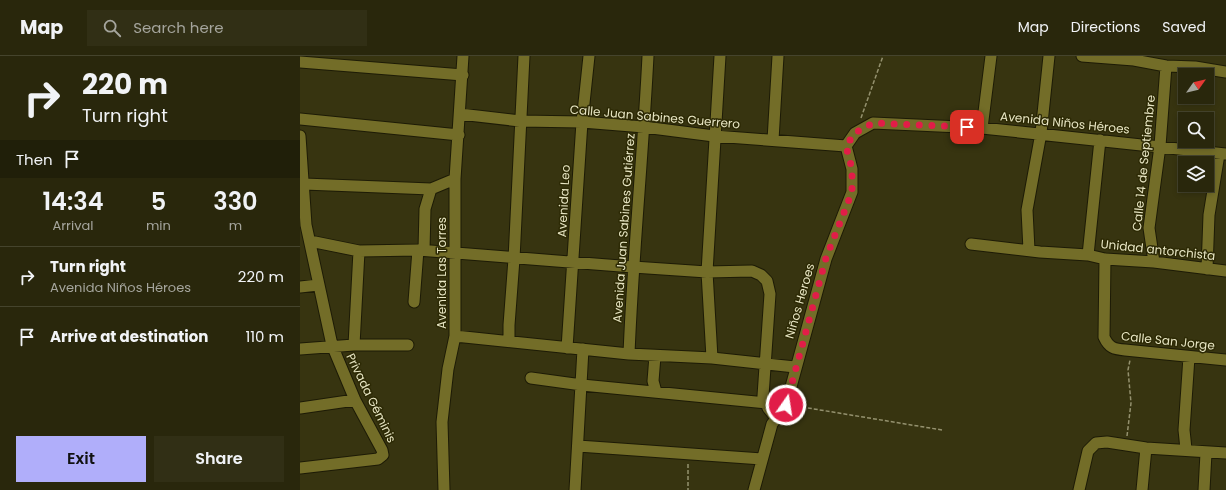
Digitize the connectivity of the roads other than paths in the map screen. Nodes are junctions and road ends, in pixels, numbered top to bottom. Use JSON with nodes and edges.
{"nodes":[{"id":1,"x":463,"y":56,"type":"edge"},
{"id":2,"x":524,"y":56,"type":"edge"},
{"id":3,"x":589,"y":56,"type":"edge"},
{"id":4,"x":648,"y":56,"type":"edge"},
{"id":5,"x":720,"y":56,"type":"edge"},
{"id":6,"x":778,"y":56,"type":"edge"},
{"id":7,"x":991,"y":56,"type":"edge"},
{"id":8,"x":1049,"y":56,"type":"edge"},
{"id":9,"x":1082,"y":56,"type":"edge"},
{"id":10,"x":1134,"y":58,"type":"edge"},
{"id":11,"x":300,"y":62,"type":"edge"},
{"id":12,"x":1196,"y":62,"type":"edge"},
{"id":13,"x":1166,"y":66,"type":"junction"},
{"id":14,"x":1226,"y":72,"type":"edge"},
{"id":15,"x":463,"y":75,"type":"junction"},
{"id":16,"x":460,"y":114,"type":"junction"},
{"id":17,"x":300,"y":119,"type":"edge"},
{"id":18,"x":520,"y":121,"type":"junction"},
{"id":19,"x":582,"y":122,"type":"junction"},
{"id":20,"x":644,"y":127,"type":"junction"},
{"id":21,"x":982,"y":128,"type":"junction"},
{"id":22,"x":1041,"y":133,"type":"junction"},
{"id":23,"x":459,"y":135,"type":"junction"},
{"id":24,"x":300,"y":136,"type":"edge"},
{"id":25,"x":714,"y":136,"type":"junction"},
{"id":26,"x":773,"y":140,"type":"junction"},
{"id":27,"x":1100,"y":140,"type":"junction"},
{"id":28,"x":846,"y":146,"type":"junction"},
{"id":29,"x":1160,"y":146,"type":"junction"},
{"id":30,"x":1223,"y":154,"type":"edge"},
{"id":31,"x":301,"y":167,"type":"edge"},
{"id":32,"x":455,"y":180,"type":"junction"},
{"id":33,"x":304,"y":184,"type":"junction"},
{"id":34,"x":431,"y":189,"type":"junction"},
{"id":35,"x":303,"y":226,"type":"edge"},
{"id":36,"x":310,"y":241,"type":"junction"},
{"id":37,"x":971,"y":244,"type":"dead end"},
{"id":38,"x":421,"y":250,"type":"junction"},
{"id":39,"x":1029,"y":250,"type":"junction"},
{"id":40,"x":360,"y":251,"type":"junction"},
{"id":41,"x":455,"y":254,"type":"junction"},
{"id":42,"x":1088,"y":255,"type":"junction"},
{"id":43,"x":514,"y":259,"type":"junction"},
{"id":44,"x":1105,"y":259,"type":"junction"},
{"id":45,"x":574,"y":262,"type":"junction"},
{"id":46,"x":1154,"y":262,"type":"junction"},
{"id":47,"x":633,"y":267,"type":"junction"},
{"id":48,"x":1207,"y":269,"type":"junction"},
{"id":49,"x":1226,"y":271,"type":"edge"},
{"id":50,"x":707,"y":272,"type":"junction"},
{"id":51,"x":318,"y":285,"type":"junction"},
{"id":52,"x":300,"y":287,"type":"edge"},
{"id":53,"x":414,"y":302,"type":"dead end"},
{"id":54,"x":455,"y":336,"type":"junction"},
{"id":55,"x":509,"y":341,"type":"junction"},
{"id":56,"x":354,"y":344,"type":"junction"},
{"id":57,"x":332,"y":345,"type":"junction"},
{"id":58,"x":408,"y":345,"type":"dead end"},
{"id":59,"x":567,"y":348,"type":"junction"},
{"id":60,"x":300,"y":349,"type":"edge"},
{"id":61,"x":583,"y":349,"type":"junction"},
{"id":62,"x":629,"y":354,"type":"junction"},
{"id":63,"x":655,"y":356,"type":"junction"},
{"id":64,"x":1189,"y":357,"type":"junction"},
{"id":65,"x":712,"y":358,"type":"junction"},
{"id":66,"x":1226,"y":360,"type":"edge"},
{"id":67,"x":766,"y":363,"type":"junction"},
{"id":68,"x":795,"y":367,"type":"junction"},
{"id":69,"x":531,"y":378,"type":"dead end"},
{"id":70,"x":582,"y":385,"type":"junction"},
{"id":71,"x":656,"y":392,"type":"junction"},
{"id":72,"x":355,"y":400,"type":"junction"},
{"id":73,"x":766,"y":403,"type":"junction"},
{"id":74,"x":300,"y":408,"type":"edge"},
{"id":75,"x":776,"y":418,"type":"junction"},
{"id":76,"x":578,"y":446,"type":"junction"},
{"id":77,"x":1146,"y":448,"type":"junction"},
{"id":78,"x":1186,"y":449,"type":"junction"},
{"id":79,"x":1206,"y":453,"type":"junction"},
{"id":80,"x":1226,"y":453,"type":"edge"},
{"id":81,"x":762,"y":459,"type":"junction"},
{"id":82,"x":300,"y":468,"type":"edge"},
{"id":83,"x":444,"y":490,"type":"edge"},
{"id":84,"x":575,"y":490,"type":"edge"},
{"id":85,"x":754,"y":490,"type":"edge"},
{"id":86,"x":1079,"y":490,"type":"edge"},
{"id":87,"x":1142,"y":490,"type":"edge"},
{"id":88,"x":1204,"y":490,"type":"edge"}],
"edges":[{"from":1,"to":15,"type":"street","name":"Avenida Las Torres"},
{"from":2,"to":18,"type":"street"},
{"from":3,"to":19,"type":"street","name":"Avenida Leo"},
{"from":4,"to":20,"type":"street","name":"Avenida Juan Sabines Gutiérrez"},
{"from":5,"to":25,"type":"street"},
{"from":6,"to":26,"type":"street"},
{"from":7,"to":21,"type":"street"},
{"from":8,"to":22,"type":"street"},
{"from":9,"to":10,"type":"street"},
{"from":10,"to":13,"type":"street"},
{"from":11,"to":15,"type":"street"},
{"from":12,"to":13,"type":"street"},
{"from":12,"to":14,"type":"street"},
{"from":13,"to":29,"type":"street","name":"Calle 14 de Septiembre"},
{"from":15,"to":16,"type":"street","name":"Avenida Las Torres"},
{"from":16,"to":18,"type":"street","name":"Calle Juan Sabines Guerrero"},
{"from":16,"to":23,"type":"street","name":"Avenida Las Torres"},
{"from":17,"to":23,"type":"street"},
{"from":18,"to":19,"type":"street","name":"Calle Juan Sabines Guerrero"},
{"from":18,"to":43,"type":"street"},
{"from":19,"to":20,"type":"street","name":"Calle Juan Sabines Guerrero"},
{"from":19,"to":45,"type":"street","name":"Avenida Leo"},
{"from":20,"to":25,"type":"street","name":"Calle Juan Sabines Guerrero"},
{"from":20,"to":47,"type":"street","name":"Avenida Juan Sabines Gutiérrez"},
{"from":21,"to":22,"type":"street","name":"Avenida Niños Héroes"},
{"from":21,"to":28,"type":"street","name":"Avenida Niños Héroes"},
{"from":22,"to":27,"type":"street","name":"Avenida Niños Héroes"},
{"from":22,"to":39,"type":"street"},
{"from":23,"to":32,"type":"street","name":"Avenida Las Torres"},
{"from":24,"to":31,"type":"street","name":"Privada Géminis"},
{"from":25,"to":26,"type":"street","name":"Calle Juan Sabines Guerrero"},
{"from":25,"to":50,"type":"street"},
{"from":26,"to":28,"type":"street","name":"Calle Juan Sabines Guerrero"},
{"from":27,"to":29,"type":"street","name":"Avenida Niños Héroes"},
{"from":27,"to":42,"type":"street"},
{"from":28,"to":68,"type":"street","name":"Niños Heroes"},
{"from":29,"to":30,"type":"street","name":"Avenida Niños Héroes"},
{"from":29,"to":46,"type":"street","name":"Calle 14 de Septiembre"},
{"from":30,"to":48,"type":"street"},
{"from":31,"to":33,"type":"street","name":"Privada Géminis"},
{"from":32,"to":34,"type":"street"},
{"from":32,"to":41,"type":"street","name":"Avenida Las Torres"},
{"from":33,"to":34,"type":"street"},
{"from":33,"to":35,"type":"street","name":"Privada Géminis"},
{"from":34,"to":38,"type":"street"},
{"from":35,"to":36,"type":"street","name":"Privada Géminis"},
{"from":36,"to":40,"type":"street"},
{"from":36,"to":51,"type":"street","name":"Privada Géminis"},
{"from":37,"to":39,"type":"street","name":"Unidad antorchista"},
{"from":38,"to":40,"type":"street"},
{"from":38,"to":41,"type":"street"},
{"from":38,"to":53,"type":"street"},
{"from":39,"to":42,"type":"street","name":"Unidad antorchista"},
{"from":40,"to":56,"type":"street"},
{"from":41,"to":43,"type":"street"},
{"from":41,"to":54,"type":"street","name":"Avenida Las Torres"},
{"from":42,"to":44,"type":"street","name":"Unidad antorchista"},
{"from":43,"to":45,"type":"street"},
{"from":43,"to":55,"type":"street"},
{"from":44,"to":46,"type":"street","name":"Unidad antorchista"},
{"from":44,"to":64,"type":"street","name":"Calle San Jorge"},
{"from":45,"to":47,"type":"street"},
{"from":45,"to":59,"type":"street","name":"Avenida Leo"},
{"from":46,"to":48,"type":"street","name":"Unidad antorchista"},
{"from":47,"to":50,"type":"street"},
{"from":47,"to":62,"type":"street","name":"Avenida Juan Sabines Gutiérrez"},
{"from":48,"to":49,"type":"street","name":"Unidad antorchista"},
{"from":50,"to":65,"type":"street"},
{"from":50,"to":67,"type":"street"},
{"from":51,"to":52,"type":"street"},
{"from":51,"to":57,"type":"street","name":"Privada Géminis"},
{"from":54,"to":55,"type":"street"},
{"from":54,"to":83,"type":"street","name":"Avenida Las Torres"},
{"from":55,"to":59,"type":"street"},
{"from":56,"to":57,"type":"street"},
{"from":56,"to":58,"type":"street"},
{"from":57,"to":60,"type":"street"},
{"from":57,"to":72,"type":"street","name":"Privada Géminis"},
{"from":59,"to":61,"type":"street"},
{"from":61,"to":62,"type":"street"},
{"from":61,"to":70,"type":"street"},
{"from":62,"to":63,"type":"street"},
{"from":63,"to":65,"type":"street"},
{"from":63,"to":71,"type":"street"},
{"from":64,"to":66,"type":"street","name":"Calle San Jorge"},
{"from":64,"to":78,"type":"street"},
{"from":65,"to":67,"type":"street"},
{"from":67,"to":68,"type":"street"},
{"from":67,"to":73,"type":"street"},
{"from":68,"to":75,"type":"street","name":"Niños Heroes"},
{"from":69,"to":70,"type":"street"},
{"from":70,"to":71,"type":"street"},
{"from":70,"to":76,"type":"street"},
{"from":71,"to":73,"type":"street"},
{"from":72,"to":74,"type":"street"},
{"from":72,"to":82,"type":"street","name":"Privada Géminis"},
{"from":73,"to":75,"type":"street"},
{"from":75,"to":81,"type":"street","name":"Niños Heroes"},
{"from":76,"to":81,"type":"street"},
{"from":76,"to":84,"type":"street"},
{"from":77,"to":78,"type":"street"},
{"from":77,"to":86,"type":"street"},
{"from":77,"to":87,"type":"street"},
{"from":78,"to":79,"type":"street"},
{"from":79,"to":80,"type":"street"},
{"from":79,"to":88,"type":"street"},
{"from":81,"to":85,"type":"street","name":"Niños Heroes"}]}
